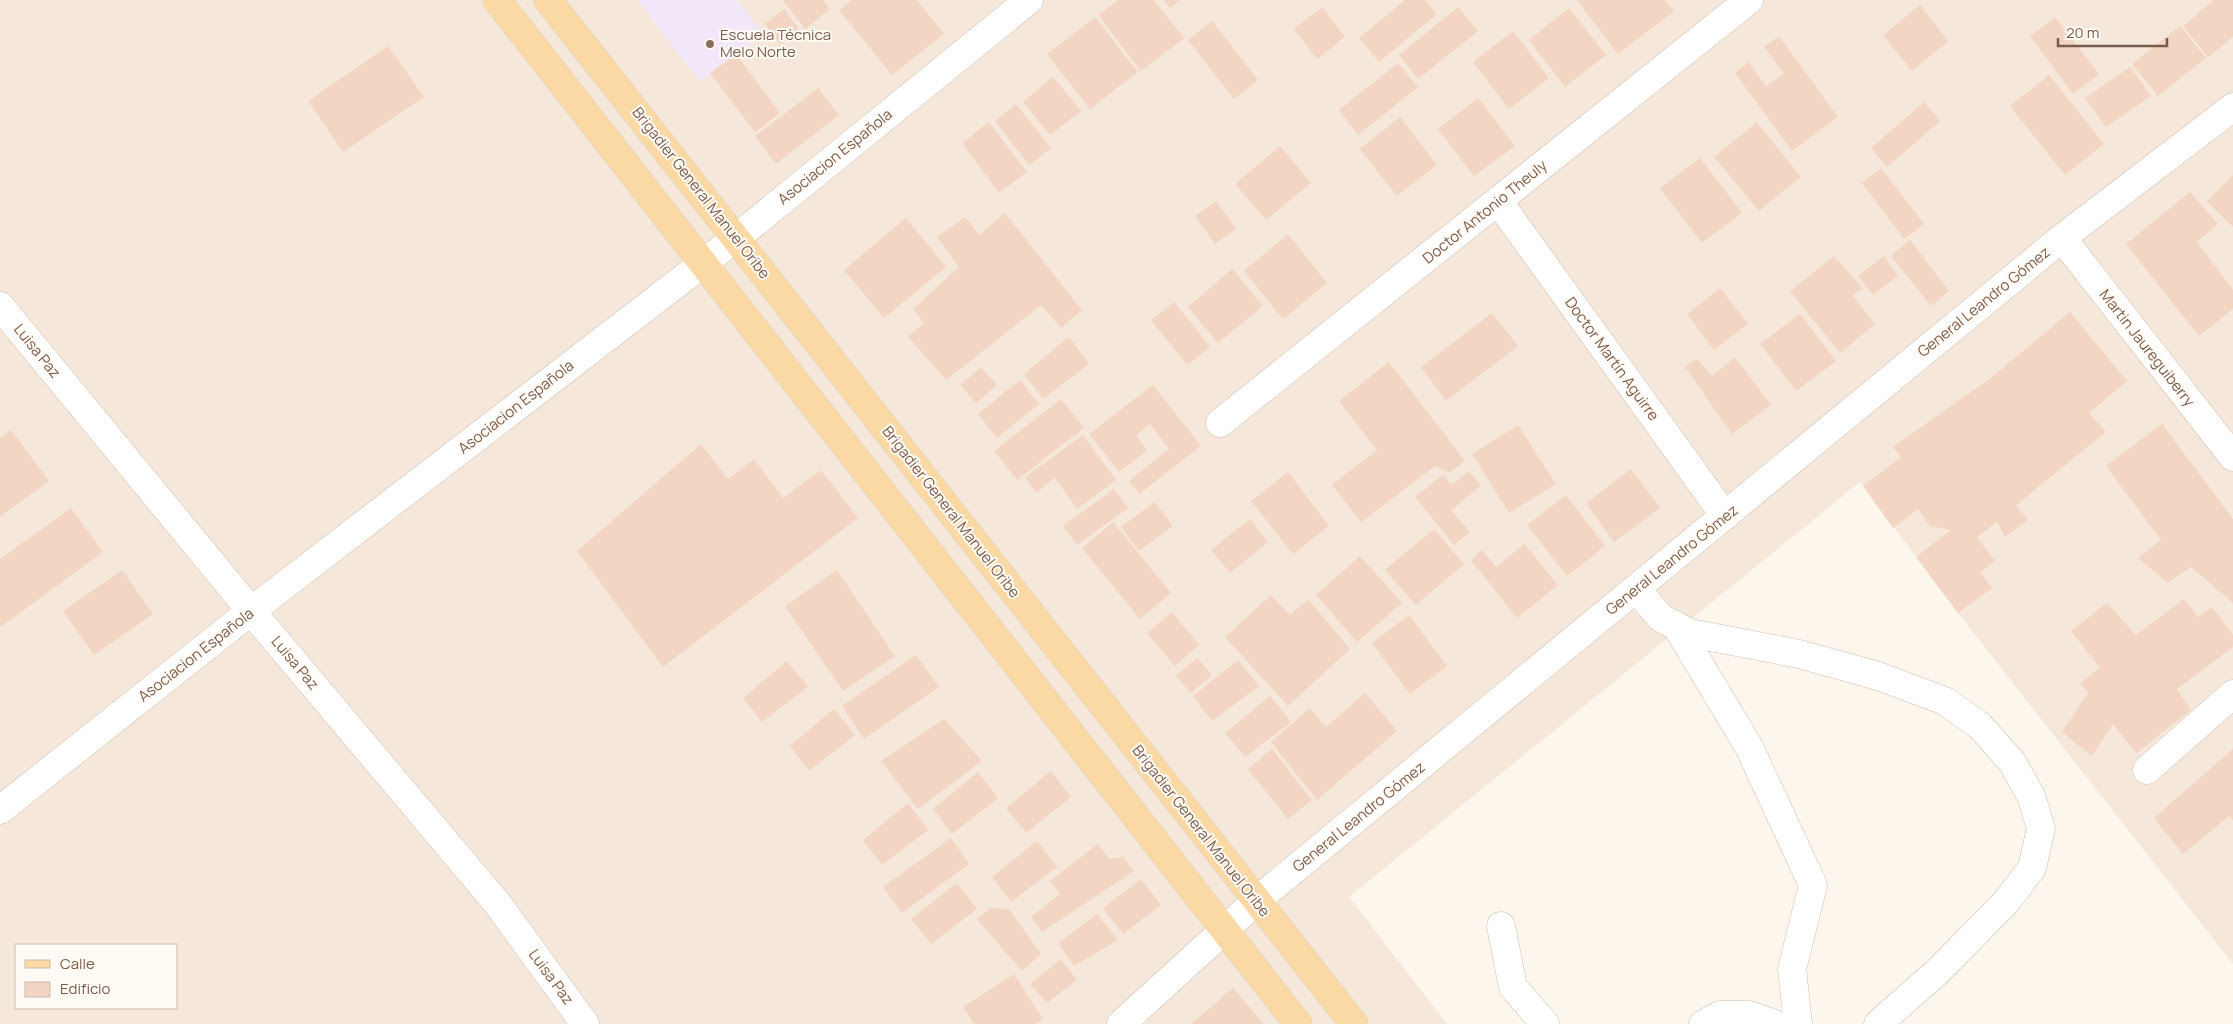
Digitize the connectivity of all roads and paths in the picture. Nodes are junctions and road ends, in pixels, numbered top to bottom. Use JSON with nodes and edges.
{"nodes":[{"id":1,"x":548,"y":0,"type":"edge"},
{"id":2,"x":1029,"y":0,"type":"edge"},
{"id":3,"x":1749,"y":0,"type":"edge"},
{"id":4,"x":508,"y":4,"type":"edge"},
{"id":5,"x":2233,"y":107,"type":"edge"},
{"id":6,"x":1498,"y":201,"type":"junction"},
{"id":7,"x":736,"y":238,"type":"junction"},
{"id":8,"x":2062,"y":238,"type":"junction"},
{"id":9,"x":703,"y":263,"type":"junction"},
{"id":10,"x":0,"y":306,"type":"edge"},
{"id":11,"x":1220,"y":423,"type":"dead end"},
{"id":12,"x":2233,"y":457,"type":"edge"},
{"id":13,"x":1725,"y":516,"type":"junction"},
{"id":14,"x":1636,"y":589,"type":"junction"},
{"id":15,"x":251,"y":611,"type":"junction"},
{"id":16,"x":1677,"y":626,"type":"junction"},
{"id":17,"x":2233,"y":694,"type":"edge"},
{"id":18,"x":2147,"y":770,"type":"dead end"},
{"id":19,"x":0,"y":810,"type":"edge"},
{"id":20,"x":1256,"y":902,"type":"junction"},
{"id":21,"x":1500,"y":926,"type":"dead end"},
{"id":22,"x":1225,"y":928,"type":"junction"},
{"id":23,"x":585,"y":1024,"type":"edge"},
{"id":24,"x":1121,"y":1024,"type":"edge"},
{"id":25,"x":1298,"y":1024,"type":"edge"},
{"id":26,"x":1354,"y":1024,"type":"edge"},
{"id":27,"x":1545,"y":1024,"type":"edge"},
{"id":28,"x":1703,"y":1024,"type":"edge"},
{"id":29,"x":1775,"y":1024,"type":"edge"},
{"id":30,"x":1798,"y":1024,"type":"edge"},
{"id":31,"x":1878,"y":1024,"type":"edge"}],
"edges":[{"from":1,"to":7,"type":"main road","name":"Brigadier General Manuel Oribe"},
{"from":2,"to":7,"type":"street","name":"Asociacion Española"},
{"from":3,"to":6,"type":"street","name":"Doctor Antonio Theuly"},
{"from":4,"to":9,"type":"main road"},
{"from":5,"to":8,"type":"street","name":"General Leandro Gómez"},
{"from":6,"to":11,"type":"street","name":"Doctor Antonio Theuly"},
{"from":6,"to":13,"type":"street","name":"Doctor Martín Aguirre"},
{"from":7,"to":9,"type":"street","name":"Asociacion Española"},
{"from":7,"to":20,"type":"main road","name":"Brigadier General Manuel Oribe"},
{"from":8,"to":12,"type":"street","name":"Martin Jaureguiberry"},
{"from":8,"to":13,"type":"street","name":"General Leandro Gómez"},
{"from":9,"to":15,"type":"street","name":"Asociacion Española"},
{"from":9,"to":22,"type":"main road"},
{"from":10,"to":15,"type":"street","name":"Luisa Paz"},
{"from":13,"to":14,"type":"street","name":"General Leandro Gómez"},
{"from":14,"to":16,"type":"street"},
{"from":14,"to":20,"type":"street","name":"General Leandro Gómez"},
{"from":15,"to":19,"type":"street","name":"Asociacion Española"},
{"from":15,"to":23,"type":"street","name":"Luisa Paz"},
{"from":16,"to":30,"type":"street"},
{"from":16,"to":31,"type":"street"},
{"from":17,"to":18,"type":"street"},
{"from":20,"to":22,"type":"street","name":"General Leandro Gómez"},
{"from":20,"to":26,"type":"main road","name":"Brigadier General Manuel Oribe"},
{"from":21,"to":27,"type":"street"},
{"from":22,"to":24,"type":"street","name":"General Leandro Gómez"},
{"from":22,"to":25,"type":"main road"},
{"from":28,"to":29,"type":"street"}]}
